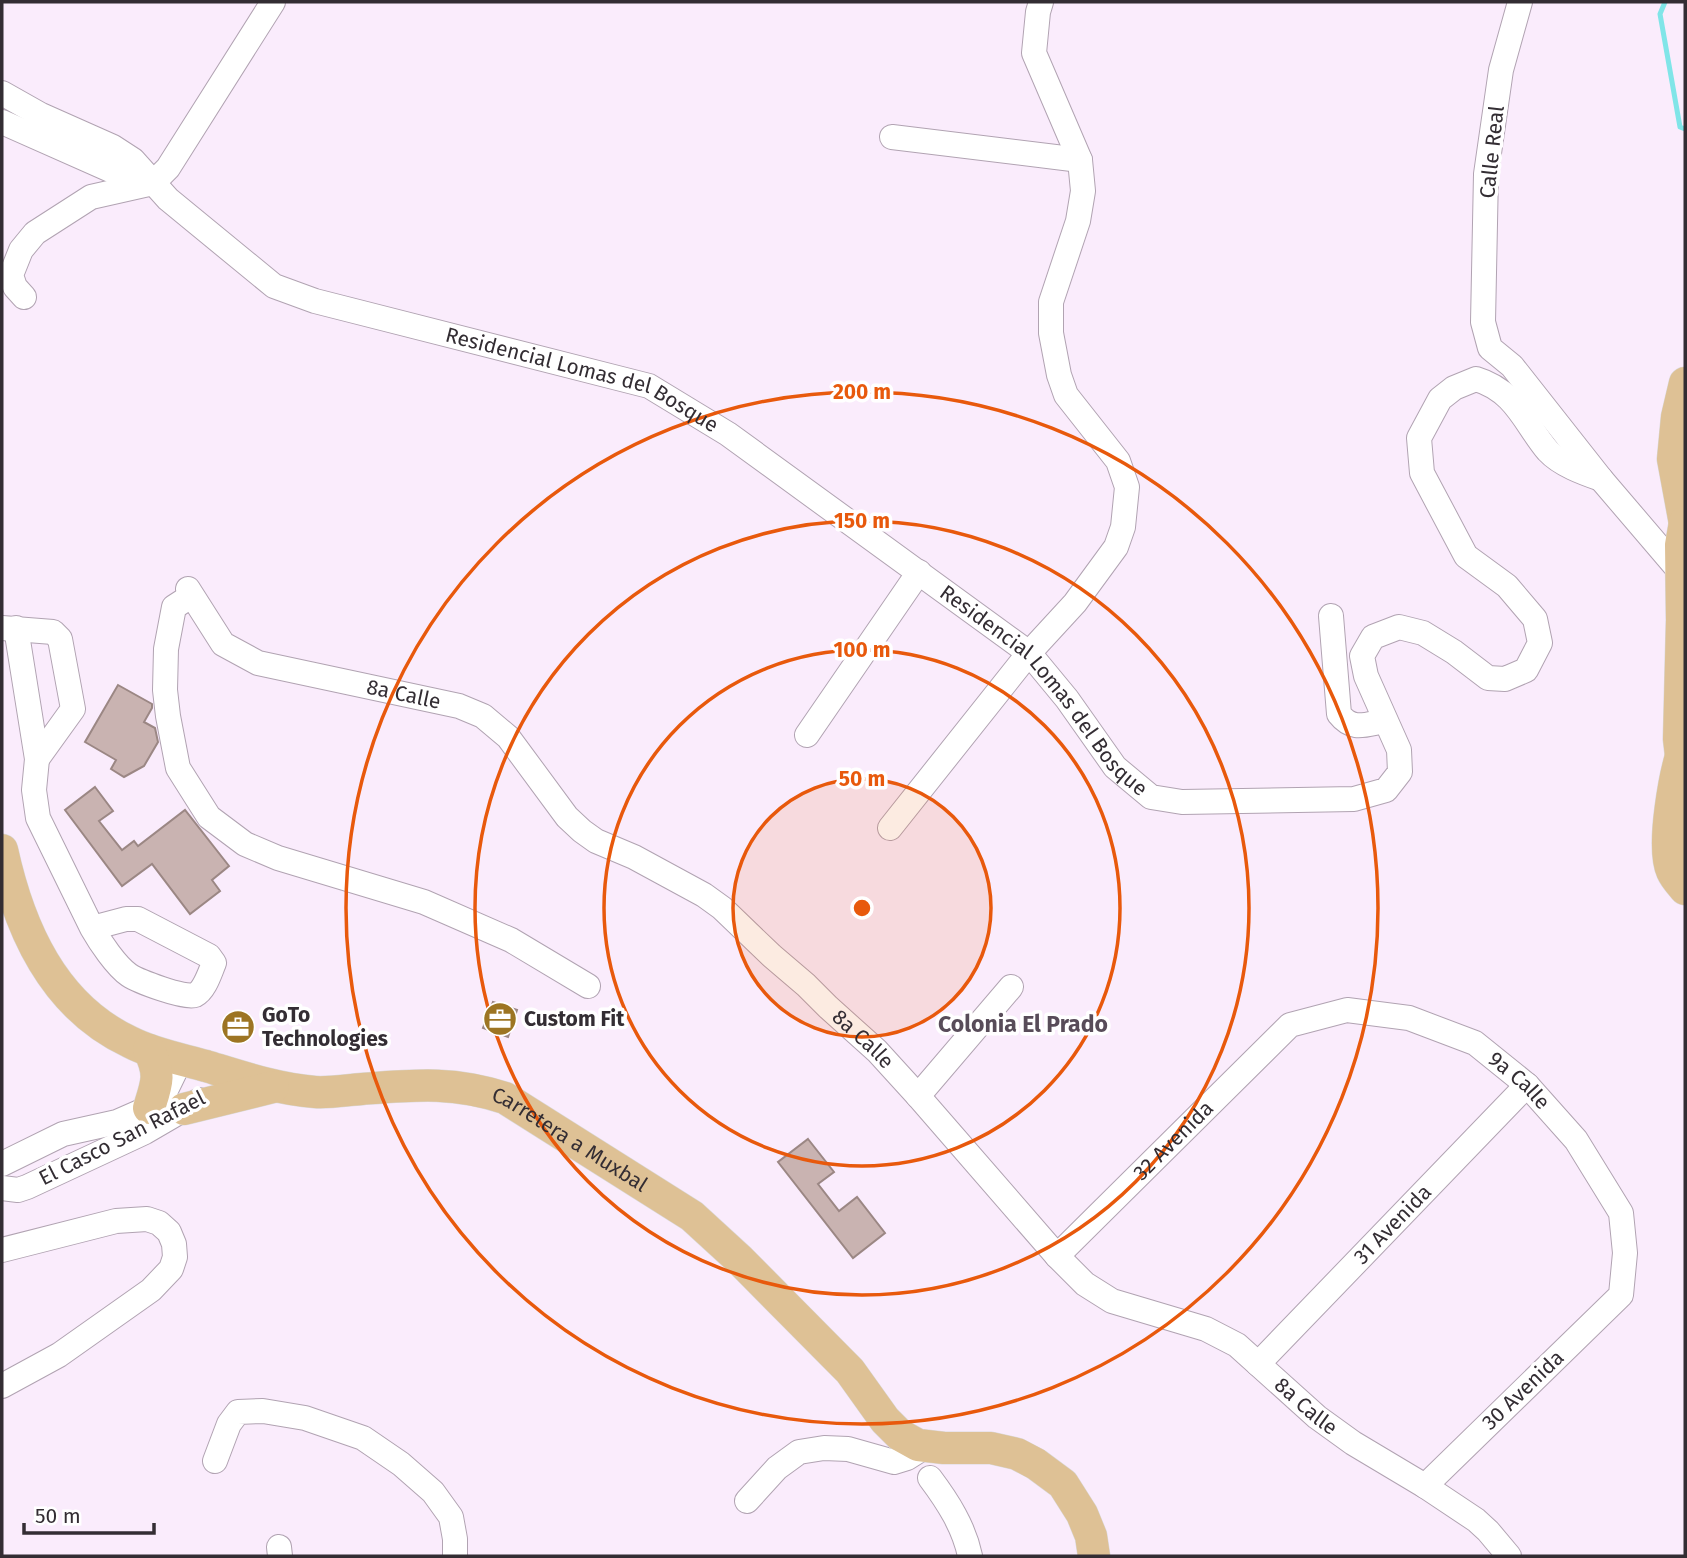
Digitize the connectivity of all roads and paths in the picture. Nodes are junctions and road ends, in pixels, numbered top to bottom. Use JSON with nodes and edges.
{"nodes":[{"id":1,"x":273,"y":2,"type":"edge"},
{"id":2,"x":1041,"y":2,"type":"edge"},
{"id":3,"x":1520,"y":2,"type":"edge"},
{"id":4,"x":2,"y":93,"type":"edge"},
{"id":5,"x":2,"y":122,"type":"edge"},
{"id":6,"x":892,"y":137,"type":"dead end"},
{"id":7,"x":1080,"y":160,"type":"junction"},
{"id":8,"x":153,"y":183,"type":"junction"},
{"id":9,"x":24,"y":297,"type":"dead end"},
{"id":10,"x":1685,"y":383,"type":"edge"},
{"id":11,"x":1601,"y":479,"type":"junction"},
{"id":12,"x":1685,"y":523,"type":"edge"},
{"id":13,"x":919,"y":572,"type":"junction"},
{"id":14,"x":1684,"y":576,"type":"edge"},
{"id":15,"x":1331,"y":616,"type":"dead end"},
{"id":16,"x":1684,"y":619,"type":"edge"},
{"id":17,"x":9,"y":628,"type":"edge"},
{"id":18,"x":1030,"y":653,"type":"junction"},
{"id":19,"x":1683,"y":663,"type":"edge"},
{"id":20,"x":1385,"y":720,"type":"junction"},
{"id":21,"x":807,"y":735,"type":"dead end"},
{"id":22,"x":1683,"y":751,"type":"edge"},
{"id":23,"x":37,"y":760,"type":"junction"},
{"id":24,"x":890,"y":828,"type":"dead end"},
{"id":25,"x":2,"y":850,"type":"edge"},
{"id":26,"x":1685,"y":889,"type":"edge"},
{"id":27,"x":92,"y":929,"type":"dead end"},
{"id":28,"x":588,"y":986,"type":"dead end"},
{"id":29,"x":1011,"y":987,"type":"dead end"},
{"id":30,"x":1290,"y":1025,"type":"joint"},
{"id":31,"x":149,"y":1050,"type":"junction"},
{"id":32,"x":181,"y":1059,"type":"junction"},
{"id":33,"x":239,"y":1076,"type":"junction"},
{"id":34,"x":275,"y":1086,"type":"junction"},
{"id":35,"x":1527,"y":1086,"type":"junction"},
{"id":36,"x":918,"y":1096,"type":"junction"},
{"id":37,"x":149,"y":1108,"type":"junction"},
{"id":38,"x":184,"y":1109,"type":"junction"},
{"id":39,"x":55,"y":1138,"type":"junction"},
{"id":40,"x":2,"y":1164,"type":"edge"},
{"id":41,"x":70,"y":1165,"type":"junction"},
{"id":42,"x":2,"y":1188,"type":"edge"},
{"id":43,"x":2,"y":1250,"type":"edge"},
{"id":44,"x":1057,"y":1256,"type":"junction"},
{"id":45,"x":1620,"y":1295,"type":"joint"},
{"id":46,"x":1258,"y":1364,"type":"junction"},
{"id":47,"x":2,"y":1386,"type":"edge"},
{"id":48,"x":926,"y":1446,"type":"junction"},
{"id":49,"x":215,"y":1461,"type":"dead end"},
{"id":50,"x":930,"y":1478,"type":"dead end"},
{"id":51,"x":1425,"y":1486,"type":"junction"},
{"id":52,"x":747,"y":1501,"type":"dead end"},
{"id":53,"x":455,"y":1556,"type":"edge"},
{"id":54,"x":970,"y":1556,"type":"edge"},
{"id":55,"x":1094,"y":1556,"type":"edge"},
{"id":56,"x":1509,"y":1556,"type":"edge"}],
"edges":[{"from":1,"to":8,"type":"street"},
{"from":2,"to":7,"type":"street"},
{"from":3,"to":11,"type":"street","name":"Calle Real"},
{"from":4,"to":8,"type":"street","name":"Residencial Lomas del Bosque"},
{"from":5,"to":8,"type":"street"},
{"from":6,"to":7,"type":"street"},
{"from":7,"to":18,"type":"street"},
{"from":8,"to":9,"type":"street"},
{"from":8,"to":13,"type":"street","name":"Residencial Lomas del Bosque"},
{"from":10,"to":12,"type":"main road"},
{"from":11,"to":14,"type":"street","name":"Calle Real"},
{"from":11,"to":20,"type":"street","name":"Residencial Lomas del Bosque"},
{"from":12,"to":14,"type":"main road"},
{"from":13,"to":18,"type":"street","name":"Residencial Lomas del Bosque"},
{"from":13,"to":21,"type":"street"},
{"from":14,"to":16,"type":"main road"},
{"from":15,"to":20,"type":"street"},
{"from":16,"to":19,"type":"main road"},
{"from":17,"to":23,"type":"street"},
{"from":17,"to":23,"type":"street"},
{"from":18,"to":20,"type":"street","name":"Residencial Lomas del Bosque"},
{"from":18,"to":24,"type":"street"},
{"from":19,"to":22,"type":"main road"},
{"from":22,"to":26,"type":"main road"},
{"from":23,"to":27,"type":"street"},
{"from":25,"to":31,"type":"main road","name":"Carretera a Muxbal"},
{"from":28,"to":36,"type":"street","name":"8a Calle"},
{"from":29,"to":36,"type":"street"},
{"from":30,"to":35,"type":"street","name":"9a Calle"},
{"from":30,"to":44,"type":"street","name":"32 Avenida"},
{"from":31,"to":32,"type":"main road","name":"Carretera a Muxbal"},
{"from":31,"to":37,"type":"main road"},
{"from":32,"to":33,"type":"main road","name":"Carretera a Muxbal"},
{"from":32,"to":37,"type":"street","name":"El Casco San Rafael"},
{"from":33,"to":34,"type":"main road","name":"Carretera a Muxbal"},
{"from":33,"to":38,"type":"street","name":"El Casco San Rafael"},
{"from":34,"to":38,"type":"main road"},
{"from":34,"to":48,"type":"main road","name":"Carretera a Muxbal"},
{"from":35,"to":45,"type":"street","name":"9a Calle"},
{"from":35,"to":46,"type":"street","name":"31 Avenida"},
{"from":36,"to":44,"type":"street","name":"8a Calle"},
{"from":37,"to":39,"type":"street","name":"El Casco San Rafael"},
{"from":38,"to":41,"type":"street","name":"El Casco San Rafael"},
{"from":39,"to":40,"type":"street","name":"El Casco San Rafael"},
{"from":39,"to":41,"type":"street"},
{"from":41,"to":42,"type":"street","name":"El Casco San Rafael"},
{"from":43,"to":47,"type":"street"},
{"from":44,"to":46,"type":"street","name":"8a Calle"},
{"from":45,"to":51,"type":"street","name":"30 Avenida"},
{"from":46,"to":51,"type":"street","name":"8a Calle"},
{"from":48,"to":52,"type":"street"},
{"from":48,"to":55,"type":"main road","name":"Carretera a Muxbal"},
{"from":49,"to":53,"type":"street"},
{"from":50,"to":54,"type":"street"},
{"from":51,"to":56,"type":"street","name":"8a Calle"}]}
